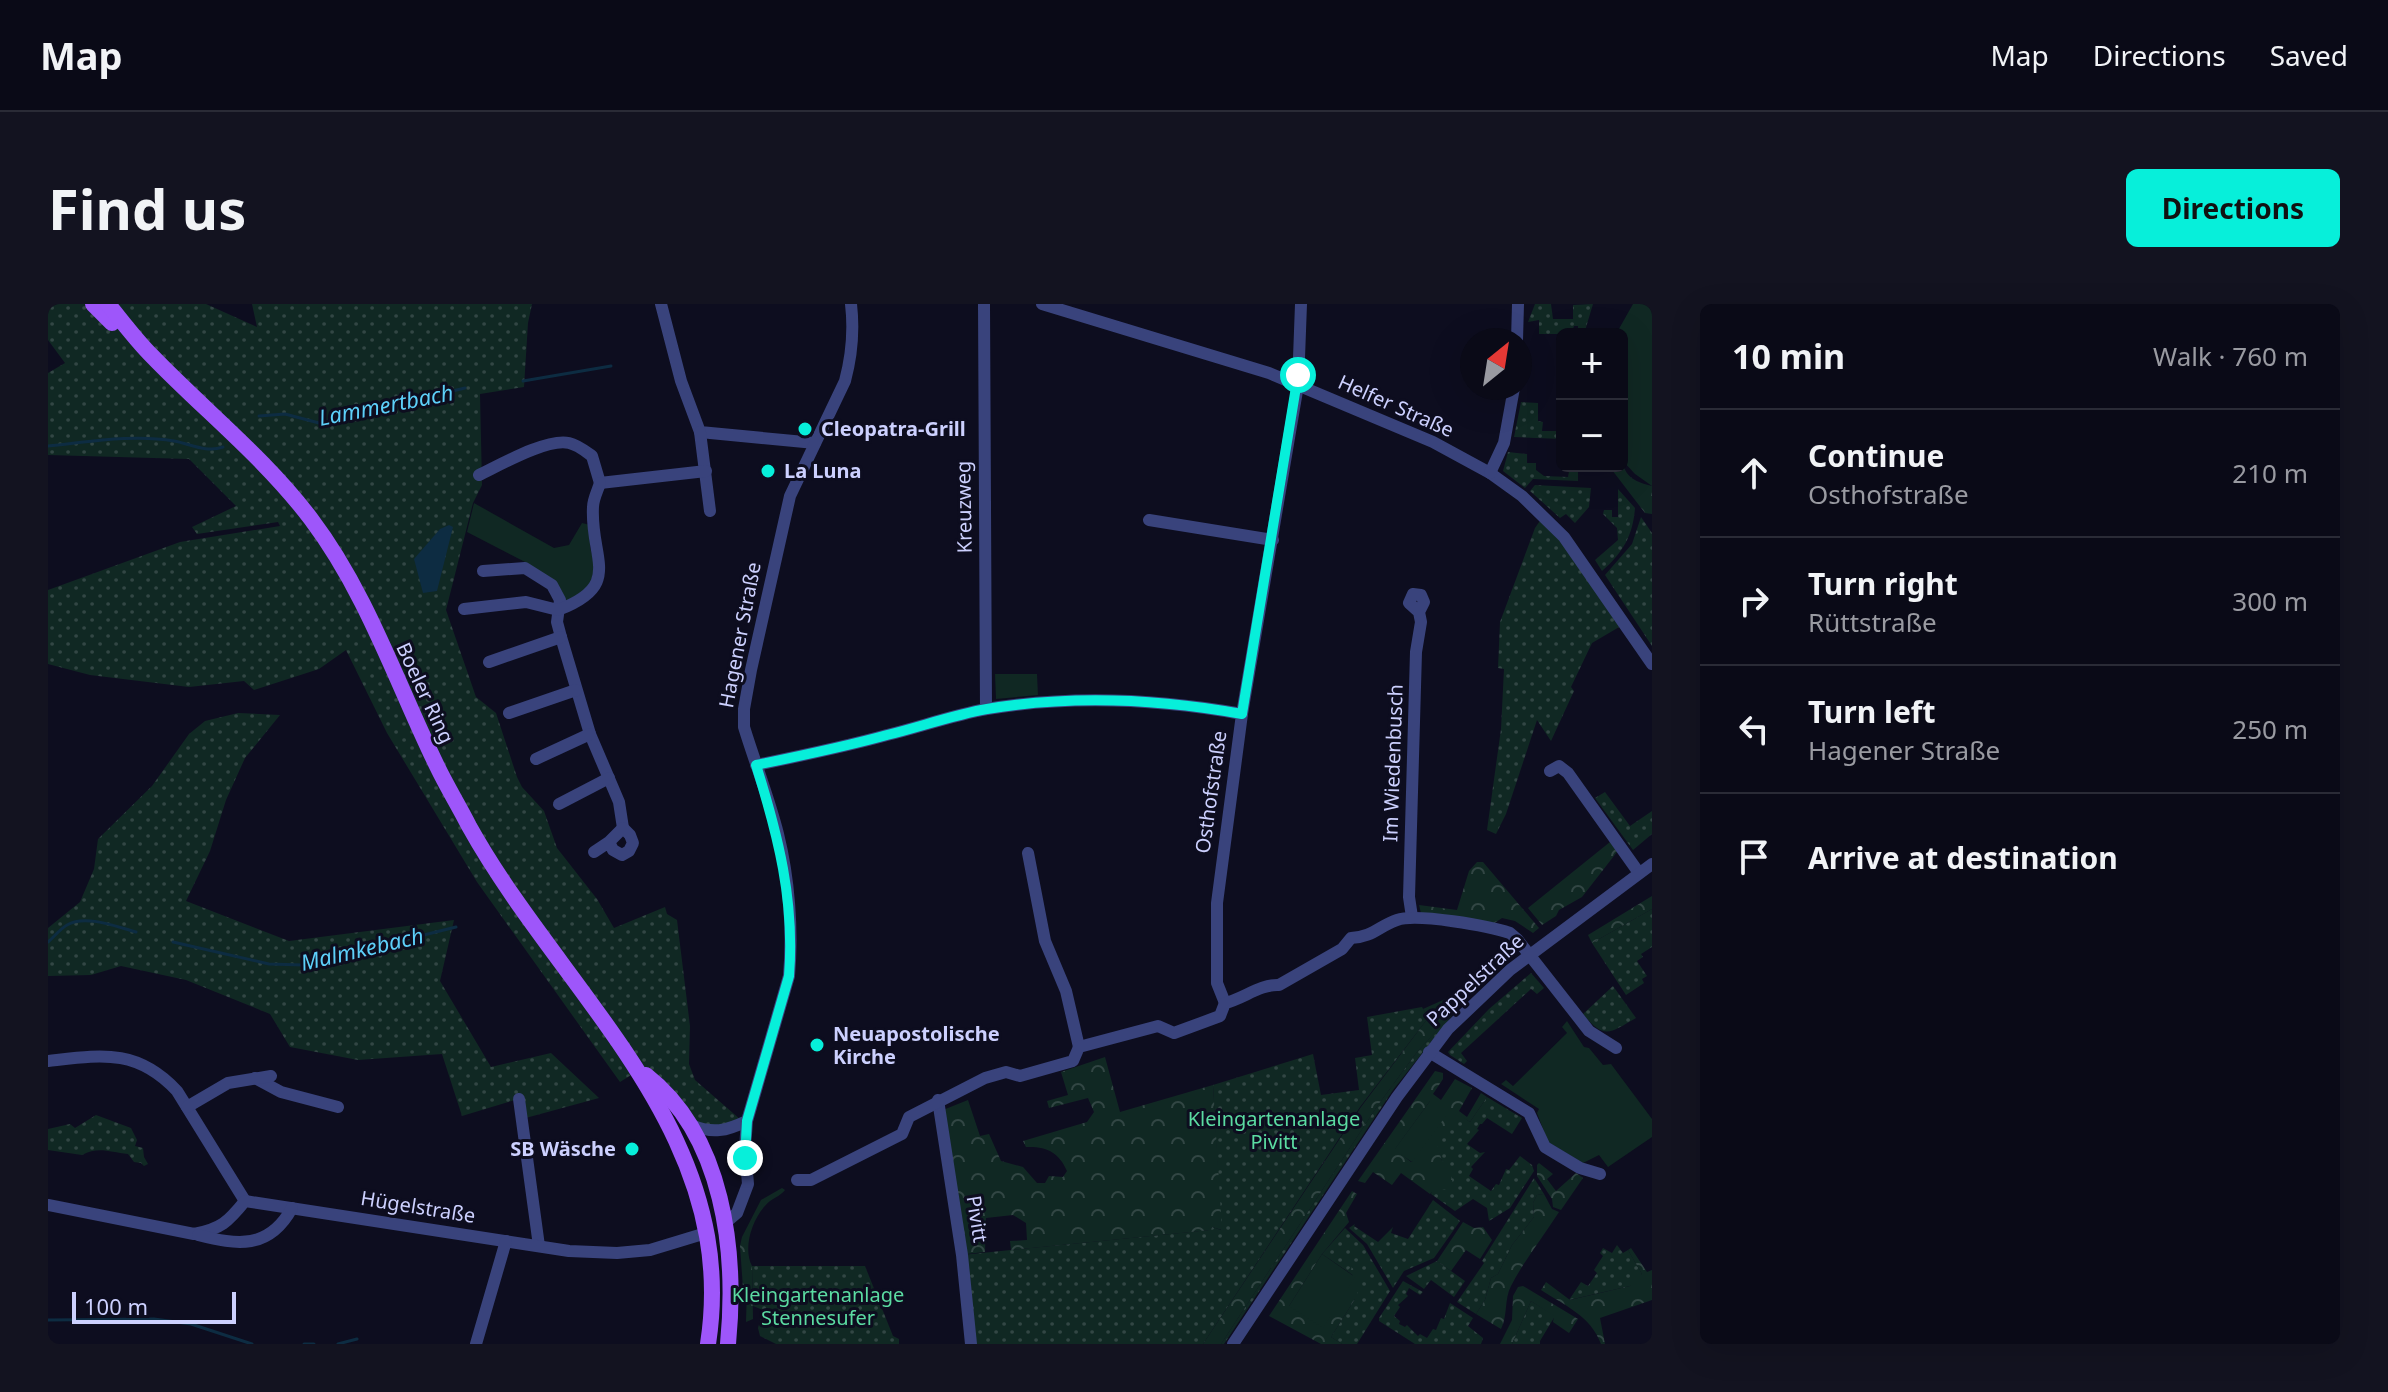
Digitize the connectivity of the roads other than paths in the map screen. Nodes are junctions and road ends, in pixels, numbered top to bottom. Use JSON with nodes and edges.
{"nodes":[{"id":1,"x":93,"y":304,"type":"edge"},
{"id":2,"x":108,"y":304,"type":"edge"},
{"id":3,"x":661,"y":304,"type":"edge"},
{"id":4,"x":851,"y":304,"type":"edge"},
{"id":5,"x":984,"y":304,"type":"edge"},
{"id":6,"x":1042,"y":304,"type":"edge"},
{"id":7,"x":1301,"y":304,"type":"edge"},
{"id":8,"x":1518,"y":304,"type":"edge"},
{"id":9,"x":1517,"y":328,"type":"edge"},
{"id":10,"x":150,"y":355,"type":"junction"},
{"id":11,"x":1298,"y":385,"type":"junction"},
{"id":12,"x":1512,"y":400,"type":"edge"},
{"id":13,"x":700,"y":432,"type":"junction"},
{"id":14,"x":815,"y":443,"type":"junction"},
{"id":15,"x":706,"y":471,"type":"junction"},
{"id":16,"x":1490,"y":473,"type":"junction"},
{"id":17,"x":479,"y":475,"type":"dead end"},
{"id":18,"x":600,"y":483,"type":"junction"},
{"id":19,"x":710,"y":511,"type":"dead end"},
{"id":20,"x":1149,"y":520,"type":"dead end"},
{"id":21,"x":1273,"y":540,"type":"junction"},
{"id":22,"x":483,"y":571,"type":"dead end"},
{"id":23,"x":464,"y":609,"type":"dead end"},
{"id":24,"x":558,"y":610,"type":"junction"},
{"id":25,"x":1419,"y":612,"type":"dead end"},
{"id":26,"x":561,"y":637,"type":"junction"},
{"id":27,"x":489,"y":662,"type":"dead end"},
{"id":28,"x":1652,"y":664,"type":"edge"},
{"id":29,"x":576,"y":690,"type":"junction"},
{"id":30,"x":986,"y":709,"type":"junction"},
{"id":31,"x":509,"y":713,"type":"dead end"},
{"id":32,"x":1242,"y":714,"type":"junction"},
{"id":33,"x":590,"y":734,"type":"junction"},
{"id":34,"x":536,"y":759,"type":"dead end"},
{"id":35,"x":756,"y":765,"type":"junction"},
{"id":36,"x":1550,"y":771,"type":"dead end"},
{"id":37,"x":609,"y":778,"type":"junction"},
{"id":38,"x":559,"y":804,"type":"dead end"},
{"id":39,"x":623,"y":828,"type":"junction"},
{"id":40,"x":609,"y":842,"type":"junction"},
{"id":41,"x":594,"y":852,"type":"dead end"},
{"id":42,"x":1028,"y":853,"type":"dead end"},
{"id":43,"x":1652,"y":864,"type":"edge"},
{"id":44,"x":1639,"y":873,"type":"junction"},
{"id":45,"x":1412,"y":917,"type":"junction"},
{"id":46,"x":1529,"y":955,"type":"junction"},
{"id":47,"x":1225,"y":1003,"type":"junction"},
{"id":48,"x":1079,"y":1047,"type":"junction"},
{"id":49,"x":1616,"y":1048,"type":"dead end"},
{"id":50,"x":1429,"y":1052,"type":"junction"},
{"id":51,"x":48,"y":1061,"type":"edge"},
{"id":52,"x":639,"y":1069,"type":"junction"},
{"id":53,"x":271,"y":1076,"type":"dead end"},
{"id":54,"x":255,"y":1078,"type":"junction"},
{"id":55,"x":519,"y":1099,"type":"dead end"},
{"id":56,"x":938,"y":1100,"type":"junction"},
{"id":57,"x":187,"y":1107,"type":"junction"},
{"id":58,"x":338,"y":1107,"type":"dead end"},
{"id":59,"x":747,"y":1121,"type":"junction"},
{"id":60,"x":691,"y":1125,"type":"junction"},
{"id":61,"x":1600,"y":1174,"type":"dead end"},
{"id":62,"x":797,"y":1180,"type":"dead end"},
{"id":63,"x":245,"y":1201,"type":"junction"},
{"id":64,"x":48,"y":1205,"type":"edge"},
{"id":65,"x":292,"y":1208,"type":"junction"},
{"id":66,"x":724,"y":1224,"type":"junction"},
{"id":67,"x":706,"y":1233,"type":"junction"},
{"id":68,"x":194,"y":1234,"type":"junction"},
{"id":69,"x":506,"y":1241,"type":"junction"},
{"id":70,"x":539,"y":1246,"type":"junction"},
{"id":71,"x":476,"y":1344,"type":"edge"},
{"id":72,"x":708,"y":1344,"type":"edge"},
{"id":73,"x":728,"y":1344,"type":"edge"},
{"id":74,"x":971,"y":1344,"type":"edge"},
{"id":75,"x":1233,"y":1344,"type":"edge"}],
"edges":[{"from":1,"to":10,"type":"main road","name":"Boeler Ring"},
{"from":2,"to":10,"type":"main road","name":"Boeler Ring"},
{"from":3,"to":13,"type":"street"},
{"from":4,"to":14,"type":"street","name":"Hagener Straße"},
{"from":5,"to":30,"type":"street","name":"Kreuzweg"},
{"from":6,"to":11,"type":"street","name":"Helfer Straße"},
{"from":7,"to":11,"type":"street","name":"Osthofstraße"},
{"from":8,"to":9,"type":"street"},
{"from":10,"to":52,"type":"main road","name":"Boeler Ring"},
{"from":11,"to":16,"type":"street","name":"Helfer Straße"},
{"from":11,"to":21,"type":"street","name":"Osthofstraße"},
{"from":12,"to":16,"type":"street"},
{"from":13,"to":14,"type":"street"},
{"from":13,"to":15,"type":"street"},
{"from":14,"to":35,"type":"street","name":"Hagener Straße"},
{"from":15,"to":18,"type":"street"},
{"from":15,"to":19,"type":"street"},
{"from":16,"to":28,"type":"street","name":"Helfer Straße"},
{"from":17,"to":18,"type":"street"},
{"from":18,"to":24,"type":"street"},
{"from":20,"to":21,"type":"street"},
{"from":21,"to":32,"type":"street","name":"Osthofstraße"},
{"from":22,"to":24,"type":"street"},
{"from":23,"to":24,"type":"street"},
{"from":24,"to":26,"type":"street"},
{"from":25,"to":45,"type":"street","name":"Im Wiedenbusch"},
{"from":26,"to":27,"type":"street"},
{"from":26,"to":29,"type":"street"},
{"from":29,"to":31,"type":"street"},
{"from":29,"to":33,"type":"street"},
{"from":30,"to":32,"type":"street"},
{"from":30,"to":35,"type":"street"},
{"from":32,"to":47,"type":"street","name":"Osthofstraße"},
{"from":33,"to":34,"type":"street"},
{"from":33,"to":37,"type":"street"},
{"from":35,"to":59,"type":"street","name":"Hagener Straße"},
{"from":36,"to":44,"type":"street"},
{"from":37,"to":38,"type":"street"},
{"from":37,"to":39,"type":"street"},
{"from":39,"to":40,"type":"street"},
{"from":39,"to":40,"type":"street"},
{"from":40,"to":41,"type":"street"},
{"from":42,"to":48,"type":"street"},
{"from":43,"to":44,"type":"street","name":"Pappelstraße"},
{"from":44,"to":46,"type":"street","name":"Pappelstraße"},
{"from":45,"to":46,"type":"street"},
{"from":45,"to":47,"type":"street"},
{"from":46,"to":49,"type":"street"},
{"from":46,"to":50,"type":"street","name":"Pappelstraße"},
{"from":47,"to":48,"type":"street"},
{"from":48,"to":56,"type":"street"},
{"from":50,"to":61,"type":"street"},
{"from":50,"to":75,"type":"street","name":"Pappelstraße"},
{"from":51,"to":57,"type":"street"},
{"from":52,"to":60,"type":"main road","name":"Boeler Ring"},
{"from":52,"to":67,"type":"main road","name":"Boeler Ring"},
{"from":53,"to":54,"type":"street"},
{"from":54,"to":57,"type":"street"},
{"from":54,"to":58,"type":"street"},
{"from":55,"to":70,"type":"street"},
{"from":56,"to":62,"type":"street"},
{"from":56,"to":74,"type":"street","name":"Pivitt"},
{"from":57,"to":63,"type":"street"},
{"from":59,"to":60,"type":"street"},
{"from":59,"to":66,"type":"street","name":"Hagener Straße"},
{"from":60,"to":66,"type":"main road","name":"Boeler Ring"},
{"from":63,"to":65,"type":"street","name":"Hügelstraße"},
{"from":63,"to":68,"type":"street"},
{"from":64,"to":68,"type":"street"},
{"from":65,"to":68,"type":"street"},
{"from":65,"to":69,"type":"street","name":"Hügelstraße"},
{"from":66,"to":67,"type":"main road"},
{"from":66,"to":73,"type":"main road"},
{"from":67,"to":70,"type":"street","name":"Hügelstraße"},
{"from":67,"to":72,"type":"main road"},
{"from":69,"to":70,"type":"street","name":"Hügelstraße"},
{"from":69,"to":71,"type":"street"}]}
